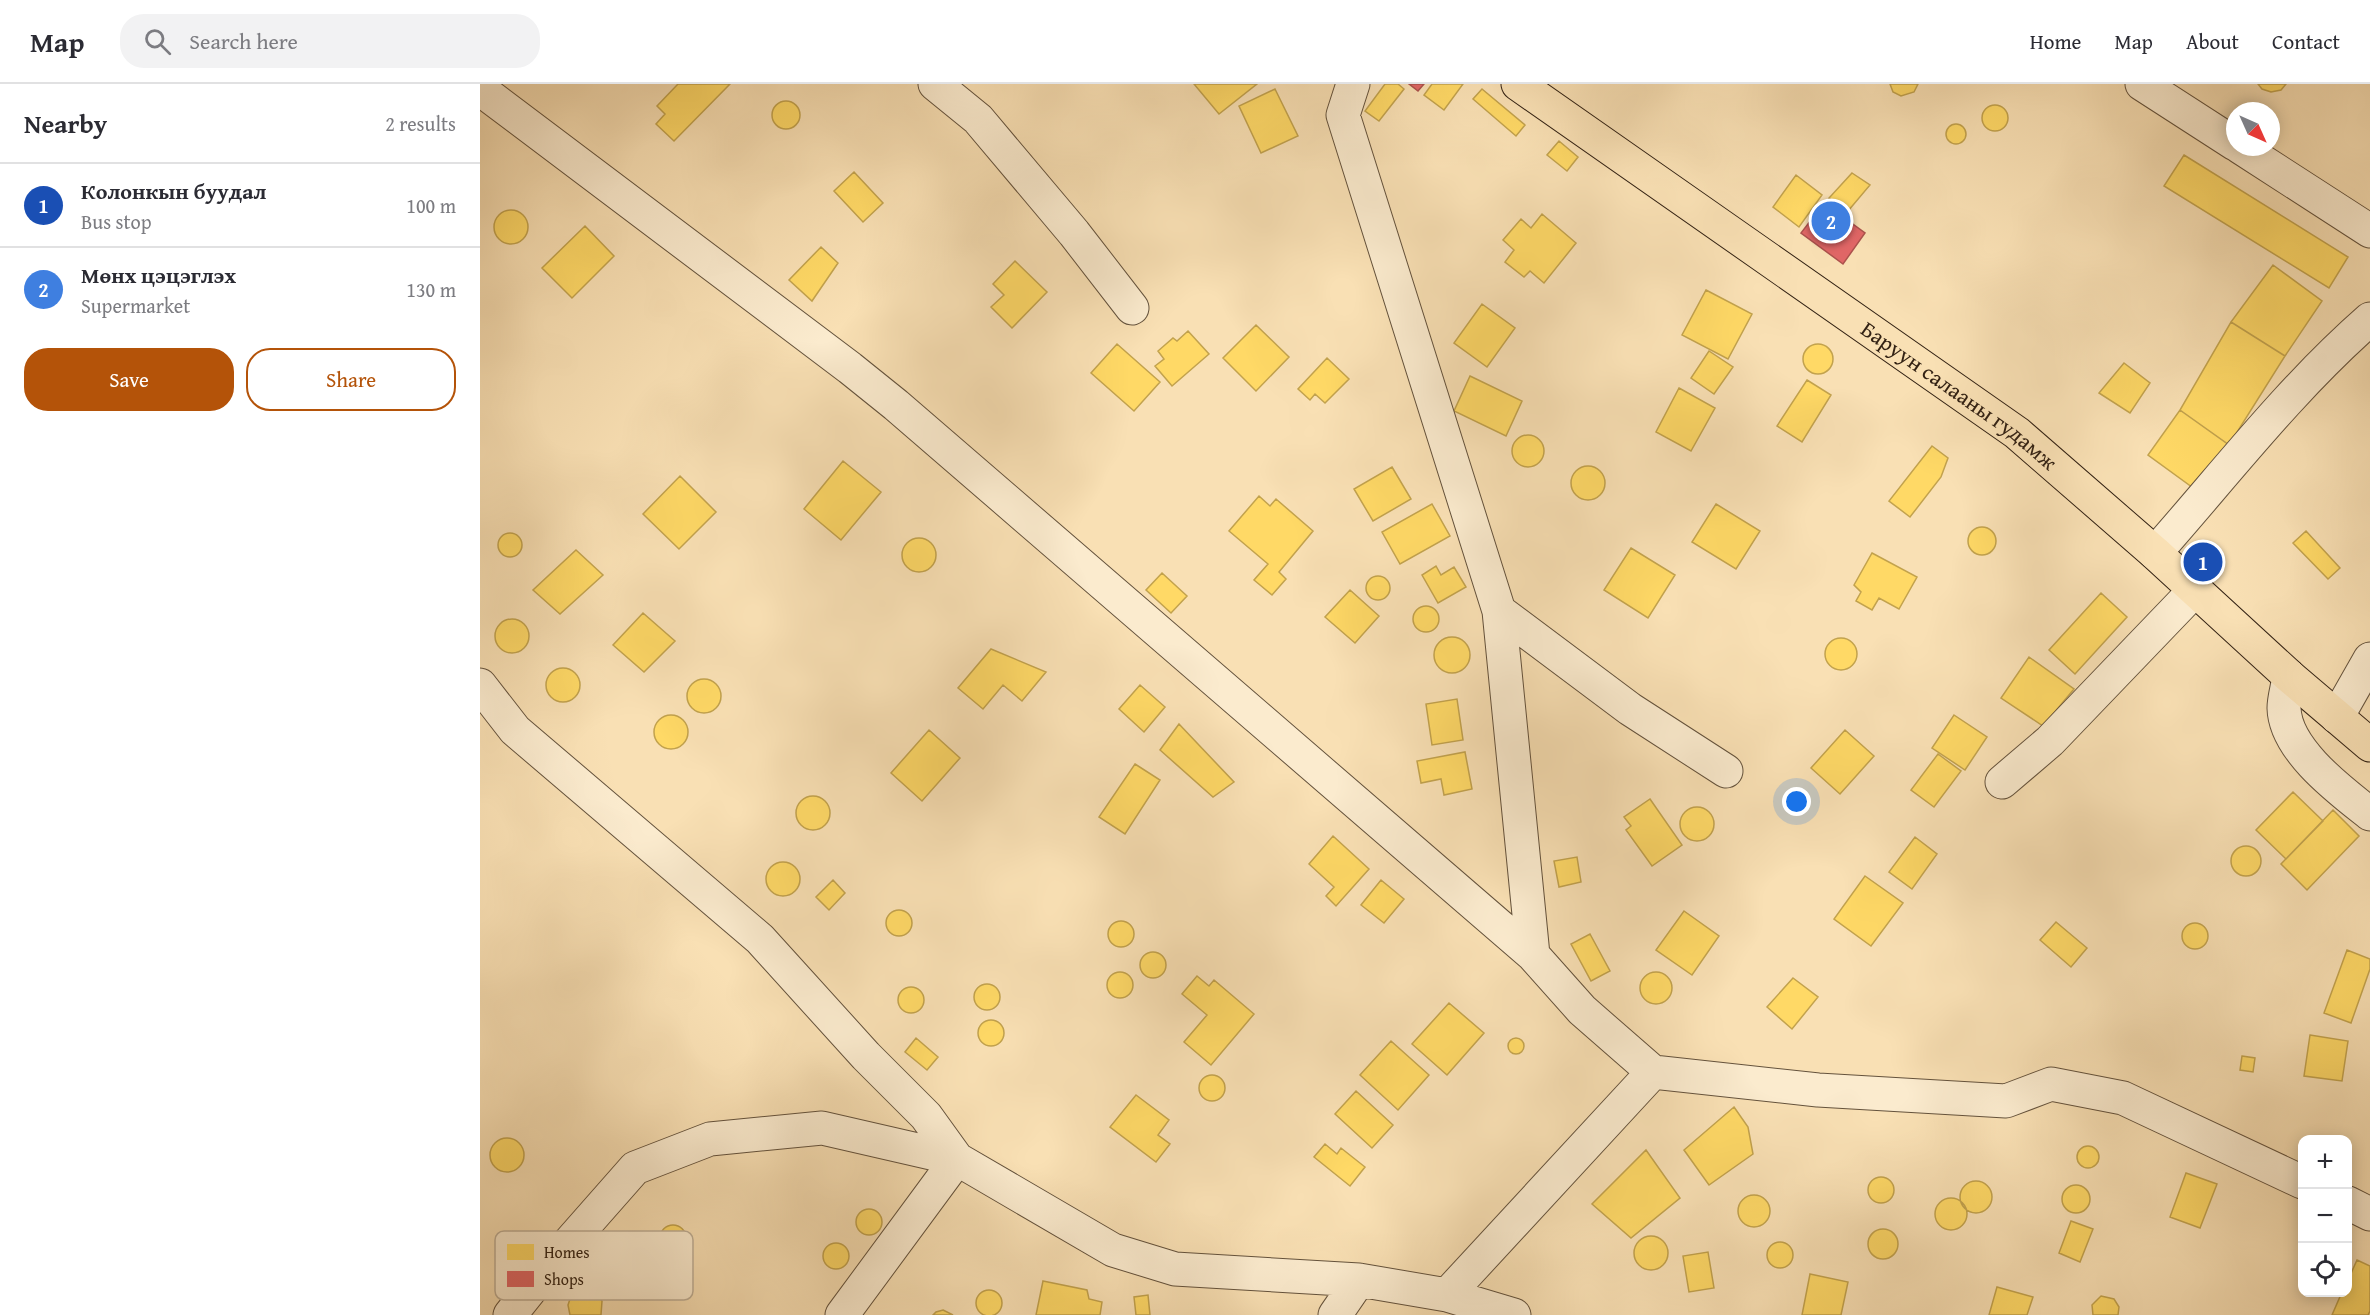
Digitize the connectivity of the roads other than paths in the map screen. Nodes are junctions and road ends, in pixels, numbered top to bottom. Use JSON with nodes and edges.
{"nodes":[{"id":1,"x":935,"y":84,"type":"edge"},
{"id":2,"x":1353,"y":84,"type":"edge"},
{"id":3,"x":1518,"y":84,"type":"edge"},
{"id":4,"x":2142,"y":84,"type":"edge"},
{"id":5,"x":480,"y":89,"type":"edge"},
{"id":6,"x":2226,"y":138,"type":"edge"},
{"id":7,"x":2254,"y":156,"type":"edge"},
{"id":8,"x":2370,"y":231,"type":"edge"},
{"id":9,"x":1132,"y":308,"type":"dead end"},
{"id":10,"x":2370,"y":319,"type":"edge"},
{"id":11,"x":2155,"y":553,"type":"junction"},
{"id":12,"x":2195,"y":590,"type":"junction"},
{"id":13,"x":1499,"y":611,"type":"junction"},
{"id":14,"x":2370,"y":659,"type":"edge"},
{"id":15,"x":2289,"y":676,"type":"junction"},
{"id":16,"x":480,"y":685,"type":"edge"},
{"id":17,"x":2337,"y":717,"type":"junction"},
{"id":18,"x":2370,"y":745,"type":"edge"},
{"id":19,"x":1726,"y":771,"type":"dead end"},
{"id":20,"x":2002,"y":782,"type":"dead end"},
{"id":21,"x":2370,"y":814,"type":"edge"},
{"id":22,"x":1533,"y":955,"type":"junction"},
{"id":23,"x":1653,"y":1072,"type":"junction"},
{"id":24,"x":957,"y":1159,"type":"junction"},
{"id":25,"x":2298,"y":1180,"type":"edge"},
{"id":26,"x":2352,"y":1205,"type":"edge"},
{"id":27,"x":2370,"y":1214,"type":"edge"},
{"id":28,"x":580,"y":1231,"type":"edge"},
{"id":29,"x":1359,"y":1280,"type":"junction"},
{"id":30,"x":522,"y":1300,"type":"edge"},
{"id":31,"x":1441,"y":1308,"type":"edge"},
{"id":32,"x":510,"y":1315,"type":"edge"},
{"id":33,"x":842,"y":1315,"type":"edge"},
{"id":34,"x":1335,"y":1315,"type":"edge"},
{"id":35,"x":1514,"y":1315,"type":"edge"}],
"edges":[{"from":1,"to":9,"type":"street"},
{"from":2,"to":13,"type":"street"},
{"from":3,"to":11,"type":"main road","name":"Баруун салааны гудамж"},
{"from":4,"to":6,"type":"street"},
{"from":5,"to":22,"type":"street"},
{"from":7,"to":8,"type":"street"},
{"from":10,"to":11,"type":"street"},
{"from":11,"to":12,"type":"main road","name":"Баруун салааны гудамж"},
{"from":12,"to":15,"type":"main road","name":"Баруун салааны гудамж"},
{"from":12,"to":20,"type":"street"},
{"from":13,"to":19,"type":"street"},
{"from":13,"to":22,"type":"street"},
{"from":14,"to":17,"type":"street"},
{"from":15,"to":17,"type":"main road","name":"Баруун салааны гудамж"},
{"from":15,"to":21,"type":"street"},
{"from":16,"to":24,"type":"street"},
{"from":17,"to":18,"type":"main road","name":"Баруун салааны гудамж"},
{"from":22,"to":23,"type":"street"},
{"from":23,"to":25,"type":"street"},
{"from":23,"to":31,"type":"street"},
{"from":24,"to":28,"type":"street"},
{"from":24,"to":29,"type":"street"},
{"from":24,"to":33,"type":"street"},
{"from":26,"to":27,"type":"street"},
{"from":29,"to":31,"type":"street"},
{"from":29,"to":34,"type":"street"},
{"from":30,"to":32,"type":"street"},
{"from":31,"to":35,"type":"street"}]}
